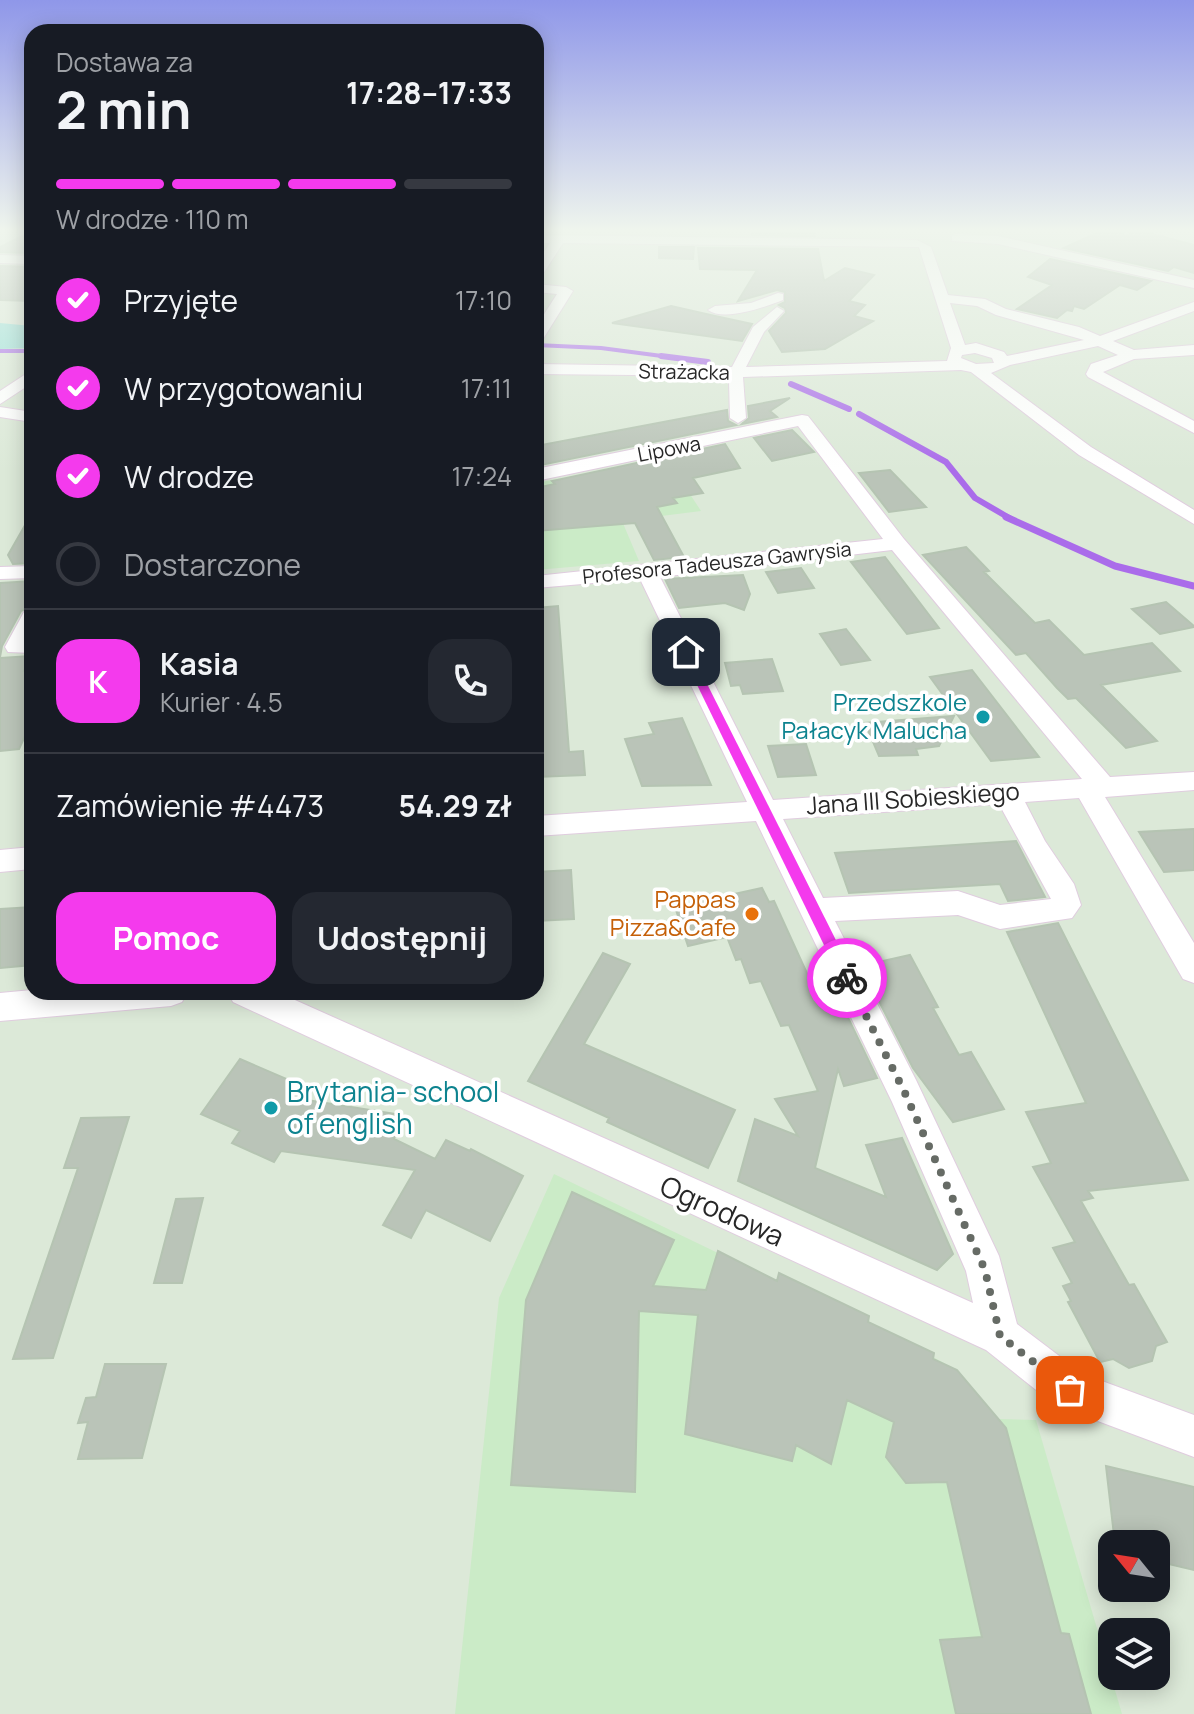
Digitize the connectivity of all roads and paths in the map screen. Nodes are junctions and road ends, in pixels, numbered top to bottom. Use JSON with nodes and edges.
{"nodes":[{"id":1,"x":773,"y":310,"type":"edge"},
{"id":2,"x":945,"y":310,"type":"edge"},
{"id":3,"x":997,"y":310,"type":"edge"},
{"id":4,"x":1183,"y":310,"type":"edge"},
{"id":5,"x":1001,"y":312,"type":"junction"},
{"id":6,"x":1158,"y":319,"type":"junction"},
{"id":7,"x":985,"y":324,"type":"dead end"},
{"id":8,"x":1060,"y":328,"type":"junction"},
{"id":9,"x":1183,"y":328,"type":"dead end"},
{"id":10,"x":1026,"y":336,"type":"dead end"},
{"id":11,"x":1092,"y":342,"type":"junction"},
{"id":12,"x":1194,"y":350,"type":"edge"},
{"id":13,"x":1157,"y":353,"type":"junction"},
{"id":14,"x":1132,"y":355,"type":"junction"},
{"id":15,"x":965,"y":357,"type":"junction"},
{"id":16,"x":998,"y":361,"type":"junction"},
{"id":17,"x":1194,"y":365,"type":"edge"},
{"id":18,"x":544,"y":369,"type":"edge"},
{"id":19,"x":824,"y":373,"type":"junction"},
{"id":20,"x":24,"y":381,"type":"edge"},
{"id":21,"x":0,"y":399,"type":"edge"},
{"id":22,"x":0,"y":412,"type":"edge"},
{"id":23,"x":24,"y":416,"type":"edge"},
{"id":24,"x":738,"y":418,"type":"dead end"},
{"id":25,"x":1043,"y":419,"type":"junction"},
{"id":26,"x":802,"y":420,"type":"joint"},
{"id":27,"x":1194,"y":428,"type":"edge"},
{"id":28,"x":544,"y":473,"type":"edge"},
{"id":29,"x":1194,"y":518,"type":"edge"},
{"id":30,"x":897,"y":543,"type":"junction"},
{"id":31,"x":24,"y":572,"type":"edge"},
{"id":32,"x":647,"y":572,"type":"junction"},
{"id":33,"x":0,"y":573,"type":"edge"},
{"id":34,"x":544,"y":581,"type":"edge"},
{"id":35,"x":24,"y":632,"type":"edge"},
{"id":36,"x":24,"y":646,"type":"edge"},
{"id":37,"x":1194,"y":781,"type":"edge"},
{"id":38,"x":1094,"y":788,"type":"junction"},
{"id":39,"x":1007,"y":793,"type":"junction"},
{"id":40,"x":763,"y":809,"type":"junction"},
{"id":41,"x":544,"y":825,"type":"edge"},
{"id":42,"x":24,"y":859,"type":"edge"},
{"id":43,"x":0,"y":861,"type":"edge"},
{"id":44,"x":814,"y":910,"type":"junction"},
{"id":45,"x":1194,"y":970,"type":"edge"},
{"id":46,"x":80,"y":1000,"type":"edge"},
{"id":47,"x":262,"y":1000,"type":"edge"},
{"id":48,"x":0,"y":1007,"type":"edge"},
{"id":49,"x":1000,"y":1336,"type":"junction"},
{"id":50,"x":1194,"y":1436,"type":"edge"}],
"edges":[{"from":1,"to":24,"type":"street"},
{"from":2,"to":15,"type":"street"},
{"from":3,"to":5,"type":"street"},
{"from":4,"to":6,"type":"street"},
{"from":5,"to":7,"type":"street"},
{"from":5,"to":8,"type":"street"},
{"from":6,"to":9,"type":"street"},
{"from":6,"to":11,"type":"street"},
{"from":8,"to":10,"type":"street"},
{"from":8,"to":11,"type":"street"},
{"from":11,"to":14,"type":"street"},
{"from":11,"to":16,"type":"street"},
{"from":12,"to":13,"type":"street"},
{"from":13,"to":14,"type":"street"},
{"from":13,"to":17,"type":"street"},
{"from":14,"to":27,"type":"street"},
{"from":15,"to":16,"type":"street"},
{"from":15,"to":19,"type":"street","name":"Strażacka"},
{"from":15,"to":19,"type":"street"},
{"from":15,"to":25,"type":"street"},
{"from":16,"to":25,"type":"street"},
{"from":18,"to":19,"type":"street","name":"Strażacka"},
{"from":20,"to":21,"type":"street"},
{"from":22,"to":23,"type":"street"},
{"from":25,"to":29,"type":"street"},
{"from":26,"to":28,"type":"street","name":"Lipowa"},
{"from":26,"to":30,"type":"street","name":"Profesora Tadeusza Gawrysia"},
{"from":30,"to":32,"type":"street","name":"Profesora Tadeusza Gawrysia"},
{"from":30,"to":38,"type":"street","name":"Profesora Tadeusza Gawrysia"},
{"from":31,"to":33,"type":"street"},
{"from":32,"to":34,"type":"street","name":"Profesora Tadeusza Gawrysia"},
{"from":32,"to":40,"type":"street"},
{"from":35,"to":36,"type":"street"},
{"from":37,"to":38,"type":"street","name":"Jana III Sobieskiego"},
{"from":38,"to":39,"type":"street","name":"Jana III Sobieskiego"},
{"from":38,"to":45,"type":"street","name":"Profesora Tadeusza Gawrysia"},
{"from":39,"to":40,"type":"street","name":"Jana III Sobieskiego"},
{"from":39,"to":44,"type":"street"},
{"from":40,"to":41,"type":"street","name":"Jana III Sobieskiego"},
{"from":40,"to":44,"type":"street"},
{"from":42,"to":43,"type":"street"},
{"from":44,"to":49,"type":"street"},
{"from":46,"to":48,"type":"street"},
{"from":47,"to":49,"type":"street","name":"Ogrodowa"},
{"from":49,"to":50,"type":"street","name":"Ogrodowa"}]}
